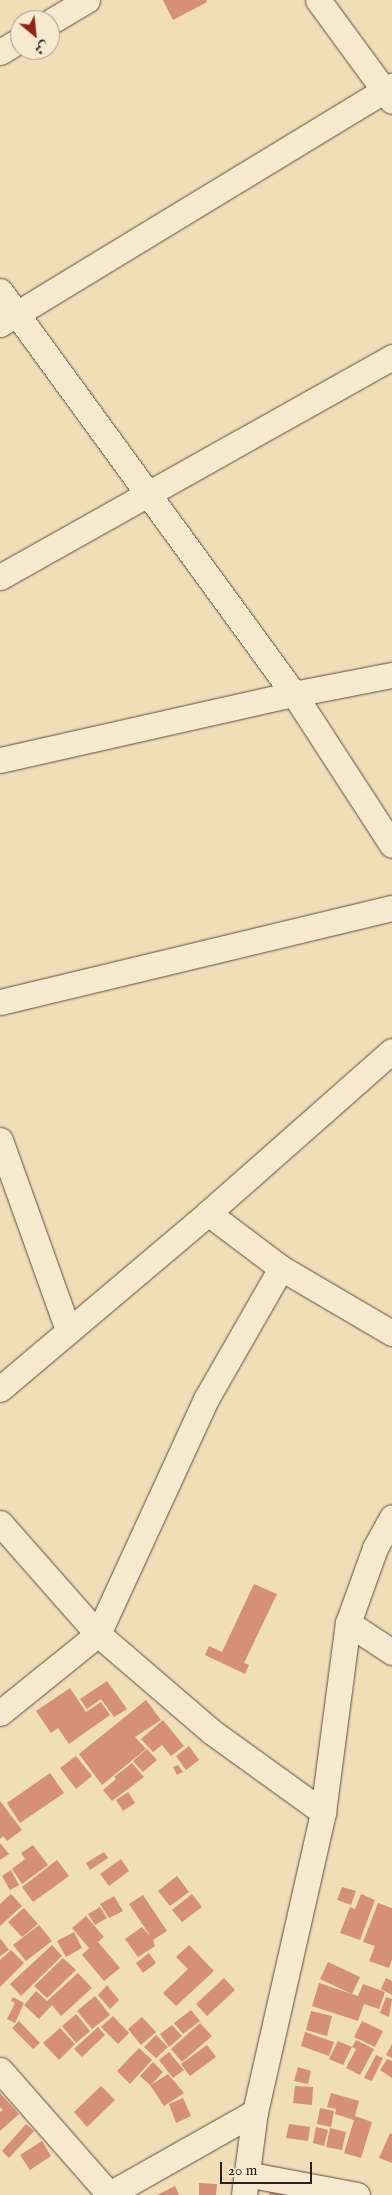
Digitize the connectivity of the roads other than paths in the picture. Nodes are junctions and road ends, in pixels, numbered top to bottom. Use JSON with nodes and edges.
{"nodes":[{"id":1,"x":87,"y":0,"type":"edge"},
{"id":2,"x":318,"y":0,"type":"edge"},
{"id":3,"x":60,"y":16,"type":"edge"},
{"id":4,"x":389,"y":92,"type":"edge"},
{"id":5,"x":0,"y":291,"type":"edge"},
{"id":6,"x":9,"y":319,"type":"edge"},
{"id":7,"x":392,"y":357,"type":"edge"},
{"id":8,"x":147,"y":494,"type":"junction"},
{"id":9,"x":0,"y":577,"type":"edge"},
{"id":10,"x":392,"y":675,"type":"edge"},
{"id":11,"x":294,"y":694,"type":"junction"},
{"id":12,"x":0,"y":760,"type":"edge"},
{"id":13,"x":392,"y":845,"type":"edge"},
{"id":14,"x":392,"y":908,"type":"edge"},
{"id":15,"x":0,"y":1002,"type":"edge"},
{"id":16,"x":392,"y":1051,"type":"edge"},
{"id":17,"x":0,"y":1140,"type":"edge"},
{"id":18,"x":208,"y":1213,"type":"junction"},
{"id":19,"x":281,"y":1268,"type":"junction"},
{"id":20,"x":68,"y":1330,"type":"junction"},
{"id":21,"x":392,"y":1333,"type":"edge"},
{"id":22,"x":0,"y":1389,"type":"edge"},
{"id":23,"x":392,"y":1517,"type":"edge"},
{"id":24,"x":0,"y":1523,"type":"edge"},
{"id":25,"x":348,"y":1623,"type":"junction"},
{"id":26,"x":98,"y":1634,"type":"junction"},
{"id":27,"x":392,"y":1652,"type":"edge"},
{"id":28,"x":0,"y":1713,"type":"edge"},
{"id":29,"x":323,"y":1812,"type":"junction"},
{"id":30,"x":0,"y":2070,"type":"edge"},
{"id":31,"x":255,"y":2112,"type":"junction"},
{"id":32,"x":245,"y":2185,"type":"edge"},
{"id":33,"x":108,"y":2195,"type":"edge"},
{"id":34,"x":357,"y":2195,"type":"edge"}],
"edges":[{"from":1,"to":3,"type":"street"},
{"from":2,"to":4,"type":"street"},
{"from":4,"to":6,"type":"street"},
{"from":5,"to":6,"type":"street"},
{"from":6,"to":8,"type":"street"},
{"from":7,"to":8,"type":"street"},
{"from":8,"to":9,"type":"street"},
{"from":8,"to":11,"type":"street"},
{"from":10,"to":11,"type":"street"},
{"from":11,"to":12,"type":"street"},
{"from":11,"to":13,"type":"street"},
{"from":14,"to":15,"type":"street"},
{"from":16,"to":18,"type":"street"},
{"from":17,"to":20,"type":"street"},
{"from":18,"to":19,"type":"street"},
{"from":18,"to":20,"type":"street"},
{"from":19,"to":21,"type":"street"},
{"from":19,"to":26,"type":"street"},
{"from":20,"to":22,"type":"street"},
{"from":23,"to":25,"type":"street"},
{"from":24,"to":26,"type":"street"},
{"from":25,"to":27,"type":"street"},
{"from":25,"to":29,"type":"street"},
{"from":26,"to":28,"type":"street"},
{"from":26,"to":29,"type":"street"},
{"from":29,"to":31,"type":"street"},
{"from":30,"to":33,"type":"street"},
{"from":31,"to":32,"type":"street"},
{"from":31,"to":33,"type":"street"},
{"from":32,"to":34,"type":"street"}]}
